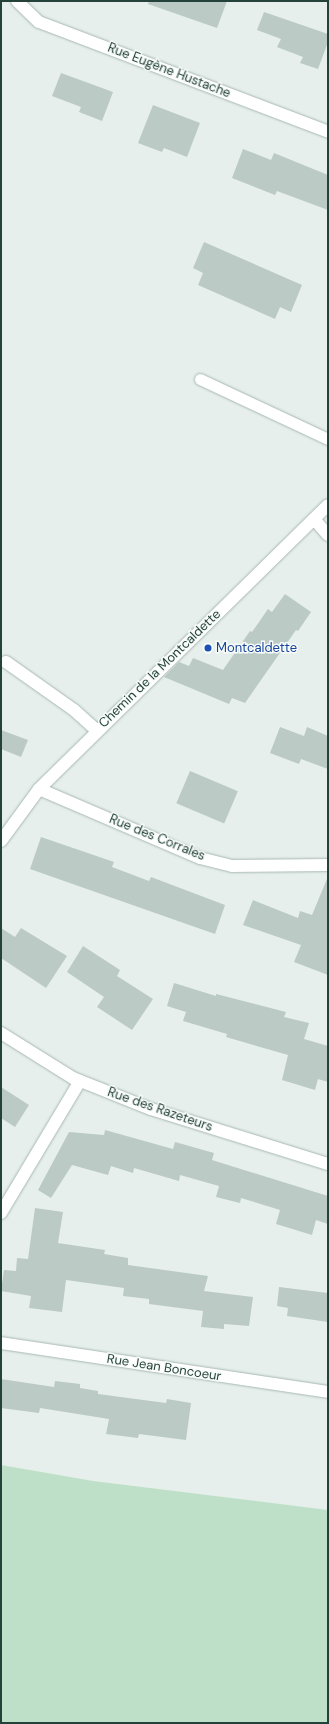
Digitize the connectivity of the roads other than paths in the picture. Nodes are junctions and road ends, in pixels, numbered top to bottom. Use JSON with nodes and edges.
{"nodes":[{"id":1,"x":17,"y":1,"type":"edge"},
{"id":2,"x":328,"y":132,"type":"edge"},
{"id":3,"x":200,"y":379,"type":"dead end"},
{"id":4,"x":328,"y":439,"type":"edge"},
{"id":5,"x":328,"y":505,"type":"edge"},
{"id":6,"x":314,"y":519,"type":"junction"},
{"id":7,"x":328,"y":535,"type":"edge"},
{"id":8,"x":6,"y":662,"type":"dead end"},
{"id":9,"x":97,"y":731,"type":"junction"},
{"id":10,"x":39,"y":788,"type":"junction"},
{"id":11,"x":1,"y":841,"type":"edge"},
{"id":12,"x":328,"y":865,"type":"edge"},
{"id":13,"x":1,"y":1034,"type":"edge"},
{"id":14,"x":80,"y":1080,"type":"junction"},
{"id":15,"x":328,"y":1164,"type":"edge"},
{"id":16,"x":1,"y":1213,"type":"edge"},
{"id":17,"x":1,"y":1343,"type":"edge"},
{"id":18,"x":328,"y":1392,"type":"edge"}],
"edges":[{"from":1,"to":2,"type":"street","name":"Rue Eugène Hustache"},
{"from":3,"to":4,"type":"lane"},
{"from":5,"to":6,"type":"street","name":"Chemin de la Montcaldette"},
{"from":6,"to":7,"type":"street"},
{"from":6,"to":9,"type":"street","name":"Chemin de la Montcaldette"},
{"from":8,"to":9,"type":"street"},
{"from":9,"to":10,"type":"street","name":"Chemin de la Montcaldette"},
{"from":10,"to":11,"type":"street","name":"Chemin de la Montcaldette"},
{"from":10,"to":12,"type":"street","name":"Rue des Corrales"},
{"from":13,"to":14,"type":"street","name":"Rue des Razeteurs"},
{"from":14,"to":15,"type":"street","name":"Rue des Razeteurs"},
{"from":14,"to":16,"type":"street"},
{"from":17,"to":18,"type":"street","name":"Rue Jean Boncoeur"}]}
